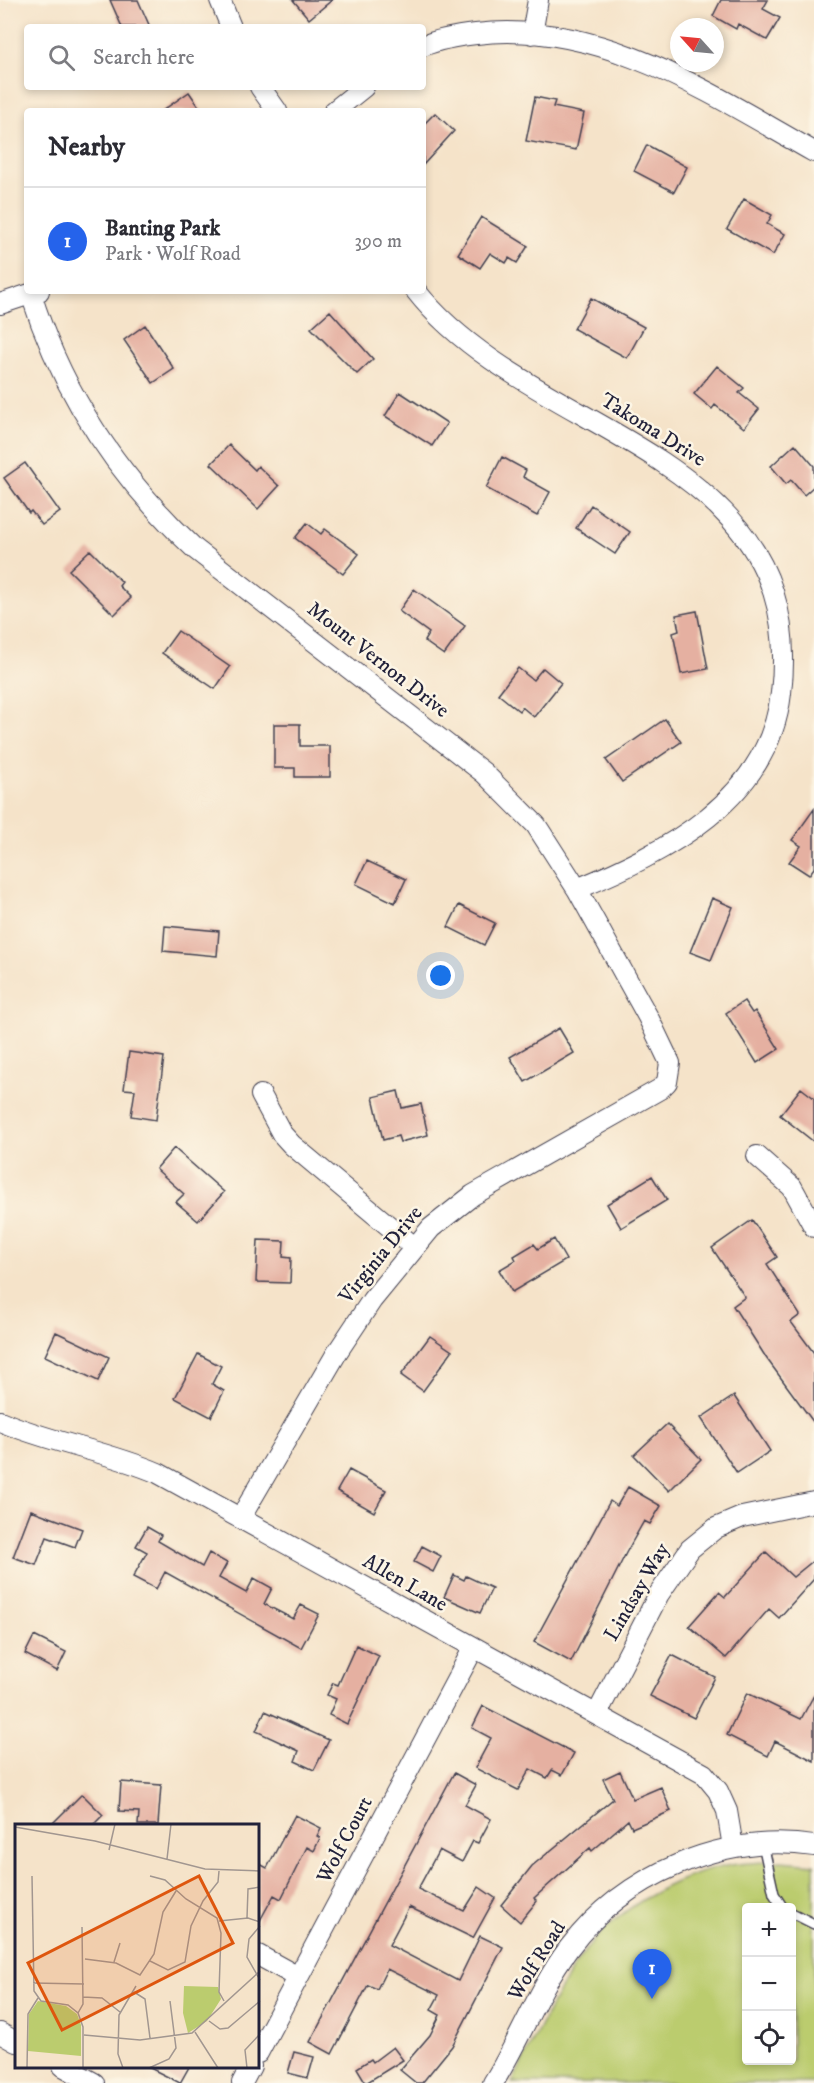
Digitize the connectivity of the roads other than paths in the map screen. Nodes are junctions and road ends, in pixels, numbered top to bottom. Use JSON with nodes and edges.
{"nodes":[{"id":1,"x":220,"y":0,"type":"edge"},
{"id":2,"x":538,"y":0,"type":"edge"},
{"id":3,"x":230,"y":24,"type":"edge"},
{"id":4,"x":532,"y":34,"type":"junction"},
{"id":5,"x":426,"y":45,"type":"edge"},
{"id":6,"x":262,"y":90,"type":"edge"},
{"id":7,"x":360,"y":90,"type":"edge"},
{"id":8,"x":275,"y":108,"type":"edge"},
{"id":9,"x":338,"y":108,"type":"edge"},
{"id":10,"x":814,"y":152,"type":"edge"},
{"id":11,"x":29,"y":294,"type":"edge"},
{"id":12,"x":35,"y":294,"type":"edge"},
{"id":13,"x":419,"y":294,"type":"edge"},
{"id":14,"x":0,"y":304,"type":"edge"},
{"id":15,"x":577,"y":889,"type":"junction"},
{"id":16,"x":667,"y":1082,"type":"joint"},
{"id":17,"x":261,"y":1095,"type":"dead end"},
{"id":18,"x":757,"y":1156,"type":"dead end"},
{"id":19,"x":809,"y":1201,"type":"edge"},
{"id":20,"x":814,"y":1227,"type":"edge"},
{"id":21,"x":414,"y":1247,"type":"junction"},
{"id":22,"x":0,"y":1421,"type":"edge"},
{"id":23,"x":814,"y":1502,"type":"edge"},
{"id":24,"x":241,"y":1517,"type":"junction"},
{"id":25,"x":473,"y":1649,"type":"junction"},
{"id":26,"x":597,"y":1714,"type":"junction"},
{"id":27,"x":763,"y":1844,"type":"junction"},
{"id":28,"x":814,"y":1846,"type":"edge"},
{"id":29,"x":733,"y":1847,"type":"junction"},
{"id":30,"x":780,"y":1903,"type":"edge"},
{"id":31,"x":796,"y":1915,"type":"edge"},
{"id":32,"x":814,"y":1924,"type":"edge"},
{"id":33,"x":260,"y":1956,"type":"edge"},
{"id":34,"x":298,"y":1977,"type":"junction"},
{"id":35,"x":0,"y":2033,"type":"edge"},
{"id":36,"x":15,"y":2041,"type":"edge"},
{"id":37,"x":260,"y":2049,"type":"edge"},
{"id":38,"x":65,"y":2068,"type":"edge"},
{"id":39,"x":250,"y":2068,"type":"edge"},
{"id":40,"x":94,"y":2083,"type":"edge"},
{"id":41,"x":242,"y":2083,"type":"edge"},
{"id":42,"x":492,"y":2083,"type":"edge"}],
"edges":[{"from":1,"to":3,"type":"street"},
{"from":2,"to":4,"type":"street"},
{"from":4,"to":5,"type":"street"},
{"from":4,"to":10,"type":"street"},
{"from":6,"to":8,"type":"street"},
{"from":7,"to":9,"type":"street"},
{"from":11,"to":14,"type":"street"},
{"from":12,"to":15,"type":"street","name":"Mount Vernon Drive"},
{"from":13,"to":15,"type":"street","name":"Takoma Drive"},
{"from":15,"to":16,"type":"street","name":"Mount Vernon Drive"},
{"from":16,"to":21,"type":"street","name":"Virginia Drive"},
{"from":17,"to":21,"type":"street"},
{"from":18,"to":19,"type":"street"},
{"from":19,"to":20,"type":"street"},
{"from":21,"to":24,"type":"street","name":"Virginia Drive"},
{"from":22,"to":24,"type":"street","name":"Allen Lane"},
{"from":23,"to":26,"type":"street","name":"Lindsay Way"},
{"from":24,"to":25,"type":"street","name":"Allen Lane"},
{"from":25,"to":26,"type":"street","name":"Allen Lane"},
{"from":25,"to":34,"type":"street","name":"Wolf Court"},
{"from":26,"to":29,"type":"street","name":"Allen Lane"},
{"from":27,"to":28,"type":"street","name":"Wolf Road"},
{"from":27,"to":29,"type":"street","name":"Wolf Road"},
{"from":27,"to":30,"type":"lane"},
{"from":29,"to":42,"type":"street","name":"Wolf Road"},
{"from":31,"to":32,"type":"lane"},
{"from":33,"to":34,"type":"street"},
{"from":34,"to":37,"type":"street","name":"Wolf Court"},
{"from":35,"to":36,"type":"street"},
{"from":38,"to":40,"type":"street"},
{"from":39,"to":41,"type":"street"}]}
